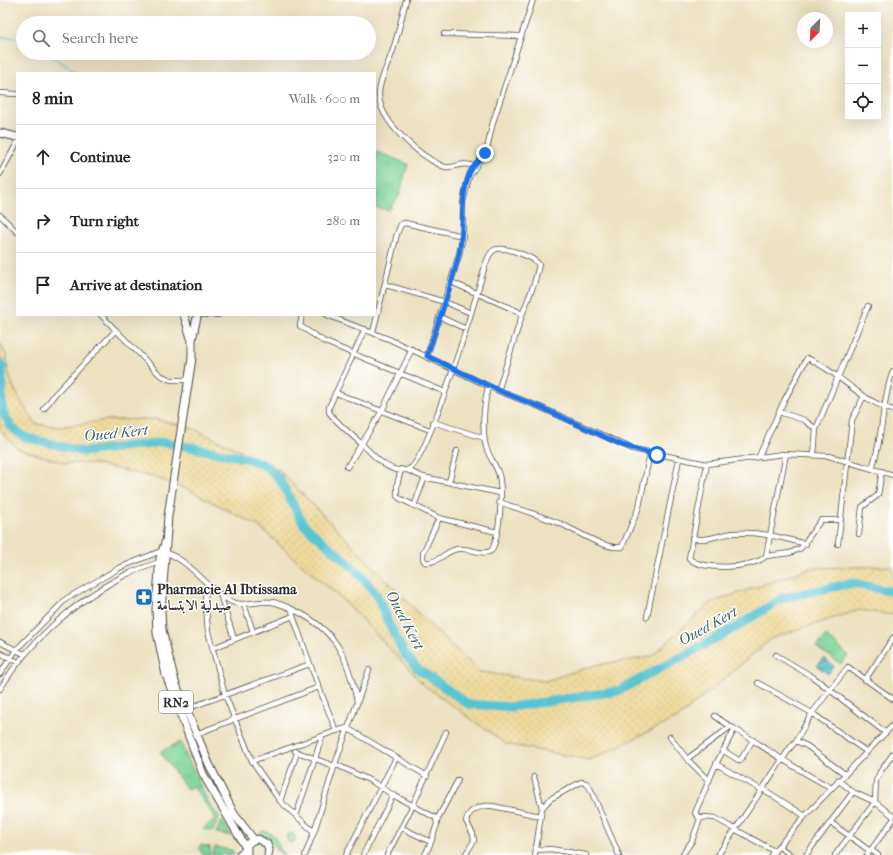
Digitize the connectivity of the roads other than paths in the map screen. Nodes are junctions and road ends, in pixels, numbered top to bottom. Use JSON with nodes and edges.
{"nodes":[{"id":1,"x":406,"y":0,"type":"edge"},
{"id":2,"x":534,"y":0,"type":"edge"},
{"id":3,"x":444,"y":34,"type":"dead end"},
{"id":4,"x":520,"y":36,"type":"junction"},
{"id":5,"x":0,"y":92,"type":"edge"},
{"id":6,"x":16,"y":94,"type":"edge"},
{"id":7,"x":0,"y":133,"type":"edge"},
{"id":8,"x":16,"y":137,"type":"edge"},
{"id":9,"x":16,"y":145,"type":"edge"},
{"id":10,"x":474,"y":166,"type":"junction"},
{"id":11,"x":0,"y":174,"type":"edge"},
{"id":12,"x":0,"y":215,"type":"edge"},
{"id":13,"x":16,"y":231,"type":"edge"},
{"id":14,"x":463,"y":236,"type":"junction"},
{"id":15,"x":451,"y":282,"type":"junction"},
{"id":16,"x":386,"y":285,"type":"junction"},
{"id":17,"x":477,"y":293,"type":"junction"},
{"id":18,"x":445,"y":302,"type":"junction"},
{"id":19,"x":868,"y":306,"type":"dead end"},
{"id":20,"x":471,"y":313,"type":"junction"},
{"id":21,"x":522,"y":315,"type":"junction"},
{"id":22,"x":102,"y":316,"type":"edge"},
{"id":23,"x":184,"y":316,"type":"edge"},
{"id":24,"x":186,"y":316,"type":"edge"},
{"id":25,"x":200,"y":316,"type":"edge"},
{"id":26,"x":302,"y":316,"type":"edge"},
{"id":27,"x":330,"y":316,"type":"edge"},
{"id":28,"x":440,"y":317,"type":"junction"},
{"id":29,"x":364,"y":329,"type":"junction"},
{"id":30,"x":466,"y":329,"type":"junction"},
{"id":31,"x":116,"y":330,"type":"junction"},
{"id":32,"x":373,"y":332,"type":"junction"},
{"id":33,"x":192,"y":340,"type":"junction"},
{"id":34,"x":412,"y":349,"type":"junction"},
{"id":35,"x":353,"y":354,"type":"junction"},
{"id":36,"x":427,"y":356,"type":"junction"},
{"id":37,"x":454,"y":368,"type":"junction"},
{"id":38,"x":893,"y":370,"type":"edge"},
{"id":39,"x":400,"y":373,"type":"junction"},
{"id":40,"x":836,"y":377,"type":"junction"},
{"id":41,"x":189,"y":380,"type":"junction"},
{"id":42,"x":488,"y":386,"type":"junction"},
{"id":43,"x":498,"y":391,"type":"junction"},
{"id":44,"x":444,"y":392,"type":"junction"},
{"id":45,"x":336,"y":393,"type":"junction"},
{"id":46,"x":864,"y":396,"type":"junction"},
{"id":47,"x":884,"y":407,"type":"junction"},
{"id":48,"x":44,"y":409,"type":"dead end"},
{"id":49,"x":893,"y":410,"type":"edge"},
{"id":50,"x":382,"y":411,"type":"junction"},
{"id":51,"x":779,"y":412,"type":"junction"},
{"id":52,"x":434,"y":422,"type":"junction"},
{"id":53,"x":816,"y":429,"type":"junction"},
{"id":54,"x":430,"y":430,"type":"junction"},
{"id":55,"x":484,"y":438,"type":"junction"},
{"id":56,"x":362,"y":444,"type":"junction"},
{"id":57,"x":457,"y":451,"type":"dead end"},
{"id":58,"x":650,"y":453,"type":"junction"},
{"id":59,"x":786,"y":454,"type":"junction"},
{"id":60,"x":814,"y":455,"type":"junction"},
{"id":61,"x":759,"y":456,"type":"junction"},
{"id":62,"x":679,"y":459,"type":"junction"},
{"id":63,"x":847,"y":460,"type":"junction"},
{"id":64,"x":707,"y":464,"type":"junction"},
{"id":65,"x":346,"y":467,"type":"dead end"},
{"id":66,"x":872,"y":468,"type":"junction"},
{"id":67,"x":404,"y":470,"type":"junction"},
{"id":68,"x":882,"y":471,"type":"junction"},
{"id":69,"x":893,"y":475,"type":"edge"},
{"id":70,"x":425,"y":477,"type":"junction"},
{"id":71,"x":449,"y":482,"type":"junction"},
{"id":72,"x":500,"y":493,"type":"junction"},
{"id":73,"x":500,"y":502,"type":"junction"},
{"id":74,"x":414,"y":506,"type":"junction"},
{"id":75,"x":439,"y":518,"type":"junction"},
{"id":76,"x":841,"y":520,"type":"junction"},
{"id":77,"x":497,"y":532,"type":"junction"},
{"id":78,"x":859,"y":534,"type":"dead end"},
{"id":79,"x":770,"y":535,"type":"junction"},
{"id":80,"x":692,"y":538,"type":"junction"},
{"id":81,"x":806,"y":544,"type":"junction"},
{"id":82,"x":838,"y":544,"type":"dead end"},
{"id":83,"x":164,"y":552,"type":"junction"},
{"id":84,"x":766,"y":556,"type":"junction"},
{"id":85,"x":160,"y":562,"type":"junction"},
{"id":86,"x":208,"y":584,"type":"junction"},
{"id":87,"x":220,"y":594,"type":"junction"},
{"id":88,"x":244,"y":604,"type":"junction"},
{"id":89,"x":292,"y":609,"type":"junction"},
{"id":90,"x":293,"y":616,"type":"junction"},
{"id":91,"x":647,"y":618,"type":"dead end"},
{"id":92,"x":253,"y":632,"type":"junction"},
{"id":93,"x":893,"y":638,"type":"edge"},
{"id":94,"x":234,"y":639,"type":"junction"},
{"id":95,"x":0,"y":642,"type":"edge"},
{"id":96,"x":213,"y":648,"type":"junction"},
{"id":97,"x":16,"y":650,"type":"junction"},
{"id":98,"x":0,"y":653,"type":"edge"},
{"id":99,"x":24,"y":654,"type":"junction"},
{"id":100,"x":776,"y":654,"type":"dead end"},
{"id":101,"x":10,"y":658,"type":"junction"},
{"id":102,"x":18,"y":662,"type":"junction"},
{"id":103,"x":310,"y":664,"type":"junction"},
{"id":104,"x":369,"y":670,"type":"dead end"},
{"id":105,"x":0,"y":674,"type":"edge"},
{"id":106,"x":865,"y":680,"type":"junction"},
{"id":107,"x":758,"y":683,"type":"dead end"},
{"id":108,"x":319,"y":687,"type":"junction"},
{"id":109,"x":0,"y":689,"type":"edge"},
{"id":110,"x":830,"y":690,"type":"junction"},
{"id":111,"x":225,"y":695,"type":"junction"},
{"id":112,"x":893,"y":699,"type":"edge"},
{"id":113,"x":357,"y":700,"type":"junction"},
{"id":114,"x":186,"y":709,"type":"junction"},
{"id":115,"x":812,"y":713,"type":"junction"},
{"id":116,"x":715,"y":716,"type":"dead end"},
{"id":117,"x":235,"y":718,"type":"junction"},
{"id":118,"x":893,"y":725,"type":"edge"},
{"id":119,"x":347,"y":728,"type":"junction"},
{"id":120,"x":732,"y":729,"type":"junction"},
{"id":121,"x":336,"y":731,"type":"junction"},
{"id":122,"x":446,"y":732,"type":"dead end"},
{"id":123,"x":886,"y":733,"type":"junction"},
{"id":124,"x":196,"y":734,"type":"junction"},
{"id":125,"x":322,"y":737,"type":"junction"},
{"id":126,"x":670,"y":737,"type":"dead end"},
{"id":127,"x":753,"y":740,"type":"junction"},
{"id":128,"x":796,"y":741,"type":"junction"},
{"id":129,"x":293,"y":748,"type":"junction"},
{"id":130,"x":724,"y":751,"type":"junction"},
{"id":131,"x":867,"y":752,"type":"junction"},
{"id":132,"x":296,"y":753,"type":"junction"},
{"id":133,"x":893,"y":754,"type":"edge"},
{"id":134,"x":396,"y":758,"type":"junction"},
{"id":135,"x":686,"y":758,"type":"junction"},
{"id":136,"x":315,"y":760,"type":"junction"},
{"id":137,"x":782,"y":760,"type":"junction"},
{"id":138,"x":252,"y":761,"type":"junction"},
{"id":139,"x":716,"y":764,"type":"junction"},
{"id":140,"x":335,"y":765,"type":"junction"},
{"id":141,"x":845,"y":774,"type":"junction"},
{"id":142,"x":427,"y":776,"type":"junction"},
{"id":143,"x":534,"y":777,"type":"dead end"},
{"id":144,"x":458,"y":780,"type":"dead end"},
{"id":145,"x":838,"y":780,"type":"junction"},
{"id":146,"x":709,"y":781,"type":"junction"},
{"id":147,"x":382,"y":787,"type":"junction"},
{"id":148,"x":832,"y":788,"type":"junction"},
{"id":149,"x":763,"y":790,"type":"junction"},
{"id":150,"x":853,"y":792,"type":"junction"},
{"id":151,"x":393,"y":795,"type":"junction"},
{"id":152,"x":280,"y":801,"type":"junction"},
{"id":153,"x":875,"y":802,"type":"junction"},
{"id":154,"x":413,"y":805,"type":"junction"},
{"id":155,"x":542,"y":808,"type":"junction"},
{"id":156,"x":296,"y":816,"type":"junction"},
{"id":157,"x":540,"y":816,"type":"junction"},
{"id":158,"x":805,"y":816,"type":"junction"},
{"id":159,"x":893,"y":816,"type":"edge"},
{"id":160,"x":700,"y":819,"type":"junction"},
{"id":161,"x":438,"y":820,"type":"junction"},
{"id":162,"x":893,"y":820,"type":"edge"},
{"id":163,"x":830,"y":822,"type":"junction"},
{"id":164,"x":402,"y":828,"type":"junction"},
{"id":165,"x":735,"y":829,"type":"junction"},
{"id":166,"x":314,"y":832,"type":"junction"},
{"id":167,"x":850,"y":836,"type":"junction"},
{"id":168,"x":254,"y":840,"type":"junction"},
{"id":169,"x":431,"y":842,"type":"junction"},
{"id":170,"x":778,"y":846,"type":"junction"},
{"id":171,"x":246,"y":851,"type":"edge"},
{"id":172,"x":774,"y":851,"type":"junction"},
{"id":173,"x":869,"y":852,"type":"edge"},
{"id":174,"x":270,"y":853,"type":"edge"},
{"id":175,"x":536,"y":853,"type":"edge"},
{"id":176,"x":427,"y":854,"type":"edge"},
{"id":177,"x":808,"y":854,"type":"edge"},
{"id":178,"x":239,"y":855,"type":"edge"},
{"id":179,"x":305,"y":855,"type":"edge"},
{"id":180,"x":346,"y":855,"type":"edge"},
{"id":181,"x":363,"y":855,"type":"edge"},
{"id":182,"x":387,"y":855,"type":"edge"},
{"id":183,"x":465,"y":855,"type":"edge"},
{"id":184,"x":584,"y":855,"type":"edge"},
{"id":185,"x":619,"y":855,"type":"edge"},
{"id":186,"x":682,"y":855,"type":"edge"},
{"id":187,"x":718,"y":855,"type":"edge"},
{"id":188,"x":771,"y":855,"type":"edge"},
{"id":189,"x":791,"y":855,"type":"edge"},
{"id":190,"x":835,"y":855,"type":"edge"},
{"id":191,"x":878,"y":855,"type":"edge"}],
"edges":[{"from":1,"to":10,"type":"street"},
{"from":2,"to":4,"type":"street"},
{"from":3,"to":4,"type":"street"},
{"from":4,"to":10,"type":"street"},
{"from":5,"to":6,"type":"street"},
{"from":7,"to":8,"type":"main road"},
{"from":9,"to":11,"type":"street"},
{"from":10,"to":14,"type":"street"},
{"from":12,"to":13,"type":"street"},
{"from":14,"to":15,"type":"street"},
{"from":14,"to":16,"type":"street"},
{"from":15,"to":17,"type":"street"},
{"from":15,"to":18,"type":"street"},
{"from":16,"to":18,"type":"street"},
{"from":16,"to":32,"type":"street"},
{"from":17,"to":20,"type":"street"},
{"from":17,"to":21,"type":"street"},
{"from":17,"to":21,"type":"street"},
{"from":18,"to":20,"type":"street"},
{"from":18,"to":28,"type":"street"},
{"from":19,"to":40,"type":"street"},
{"from":20,"to":30,"type":"street"},
{"from":21,"to":43,"type":"street"},
{"from":22,"to":31,"type":"street"},
{"from":23,"to":33,"type":"main road","number":"RN2"},
{"from":24,"to":25,"type":"main road","number":"RN2"},
{"from":25,"to":33,"type":"main road","number":"RN2"},
{"from":26,"to":35,"type":"street"},
{"from":27,"to":29,"type":"street"},
{"from":28,"to":30,"type":"street"},
{"from":28,"to":36,"type":"street"},
{"from":29,"to":32,"type":"street"},
{"from":29,"to":35,"type":"street"},
{"from":30,"to":37,"type":"street"},
{"from":31,"to":41,"type":"street"},
{"from":31,"to":48,"type":"street"},
{"from":32,"to":34,"type":"street"},
{"from":33,"to":41,"type":"main road","number":"RN2"},
{"from":34,"to":36,"type":"street"},
{"from":34,"to":39,"type":"street"},
{"from":35,"to":39,"type":"street"},
{"from":35,"to":45,"type":"street"},
{"from":36,"to":37,"type":"street"},
{"from":37,"to":42,"type":"street"},
{"from":37,"to":44,"type":"street"},
{"from":38,"to":47,"type":"street"},
{"from":39,"to":44,"type":"street"},
{"from":39,"to":50,"type":"street"},
{"from":40,"to":46,"type":"street"},
{"from":40,"to":51,"type":"street"},
{"from":40,"to":53,"type":"street"},
{"from":41,"to":83,"type":"main road","number":"RN2"},
{"from":42,"to":43,"type":"street"},
{"from":42,"to":55,"type":"street"},
{"from":43,"to":58,"type":"street"},
{"from":44,"to":52,"type":"street"},
{"from":45,"to":50,"type":"street"},
{"from":45,"to":56,"type":"street"},
{"from":46,"to":47,"type":"street"},
{"from":46,"to":63,"type":"street"},
{"from":47,"to":49,"type":"street"},
{"from":47,"to":66,"type":"street"},
{"from":50,"to":54,"type":"street"},
{"from":50,"to":56,"type":"street"},
{"from":51,"to":53,"type":"street"},
{"from":51,"to":61,"type":"street"},
{"from":52,"to":54,"type":"street"},
{"from":52,"to":55,"type":"street"},
{"from":53,"to":60,"type":"street"},
{"from":54,"to":67,"type":"street"},
{"from":55,"to":72,"type":"street"},
{"from":56,"to":65,"type":"street"},
{"from":56,"to":67,"type":"street"},
{"from":57,"to":71,"type":"street"},
{"from":58,"to":62,"type":"street"},
{"from":58,"to":73,"type":"street"},
{"from":59,"to":60,"type":"street"},
{"from":59,"to":61,"type":"street"},
{"from":59,"to":79,"type":"street"},
{"from":60,"to":63,"type":"street"},
{"from":61,"to":64,"type":"street"},
{"from":62,"to":64,"type":"street"},
{"from":62,"to":91,"type":"street"},
{"from":63,"to":66,"type":"street"},
{"from":63,"to":76,"type":"street"},
{"from":64,"to":80,"type":"street"},
{"from":66,"to":68,"type":"street"},
{"from":67,"to":70,"type":"street"},
{"from":67,"to":74,"type":"street"},
{"from":68,"to":69,"type":"street"},
{"from":68,"to":78,"type":"street"},
{"from":70,"to":71,"type":"street"},
{"from":70,"to":74,"type":"street"},
{"from":71,"to":72,"type":"street"},
{"from":72,"to":73,"type":"street"},
{"from":73,"to":77,"type":"street"},
{"from":74,"to":75,"type":"street"},
{"from":75,"to":77,"type":"street"},
{"from":75,"to":77,"type":"street"},
{"from":76,"to":81,"type":"street"},
{"from":76,"to":82,"type":"street"},
{"from":79,"to":80,"type":"street"},
{"from":79,"to":81,"type":"street"},
{"from":79,"to":84,"type":"street"},
{"from":80,"to":84,"type":"street"},
{"from":81,"to":84,"type":"street"},
{"from":83,"to":85,"type":"main road","number":"RN2"},
{"from":83,"to":86,"type":"street"},
{"from":83,"to":97,"type":"street"},
{"from":83,"to":114,"type":"main road","number":"RN2"},
{"from":85,"to":99,"type":"street"},
{"from":85,"to":171,"type":"main road","number":"RN2"},
{"from":86,"to":87,"type":"street"},
{"from":86,"to":96,"type":"street"},
{"from":87,"to":88,"type":"street"},
{"from":87,"to":94,"type":"street"},
{"from":88,"to":89,"type":"street"},
{"from":88,"to":92,"type":"street"},
{"from":89,"to":90,"type":"street"},
{"from":89,"to":113,"type":"street"},
{"from":90,"to":92,"type":"street"},
{"from":90,"to":103,"type":"street"},
{"from":92,"to":94,"type":"street"},
{"from":93,"to":106,"type":"street"},
{"from":94,"to":96,"type":"street"},
{"from":95,"to":97,"type":"street"},
{"from":96,"to":111,"type":"street"},
{"from":97,"to":99,"type":"street"},
{"from":97,"to":101,"type":"street"},
{"from":98,"to":101,"type":"street"},
{"from":99,"to":102,"type":"street"},
{"from":100,"to":110,"type":"street"},
{"from":101,"to":102,"type":"street"},
{"from":101,"to":105,"type":"street"},
{"from":102,"to":109,"type":"street"},
{"from":103,"to":108,"type":"street"},
{"from":103,"to":111,"type":"street"},
{"from":104,"to":113,"type":"street"},
{"from":106,"to":110,"type":"street"},
{"from":106,"to":112,"type":"street"},
{"from":107,"to":115,"type":"street"},
{"from":108,"to":117,"type":"street"},
{"from":108,"to":121,"type":"street"},
{"from":110,"to":115,"type":"street"},
{"from":110,"to":123,"type":"street"},
{"from":111,"to":114,"type":"street"},
{"from":111,"to":117,"type":"street"},
{"from":113,"to":119,"type":"street"},
{"from":114,"to":124,"type":"main road","number":"RN2"},
{"from":115,"to":128,"type":"street"},
{"from":115,"to":131,"type":"street"},
{"from":116,"to":120,"type":"street"},
{"from":117,"to":124,"type":"street"},
{"from":117,"to":138,"type":"street"},
{"from":118,"to":123,"type":"street"},
{"from":119,"to":121,"type":"street"},
{"from":119,"to":134,"type":"street"},
{"from":119,"to":140,"type":"street"},
{"from":120,"to":127,"type":"street"},
{"from":120,"to":130,"type":"street"},
{"from":120,"to":135,"type":"street"},
{"from":121,"to":125,"type":"street"},
{"from":122,"to":142,"type":"street"},
{"from":123,"to":131,"type":"street"},
{"from":124,"to":168,"type":"main road","number":"RN2"},
{"from":125,"to":129,"type":"street"},
{"from":125,"to":136,"type":"street"},
{"from":126,"to":135,"type":"street"},
{"from":127,"to":130,"type":"street"},
{"from":127,"to":137,"type":"street"},
{"from":128,"to":137,"type":"street"},
{"from":128,"to":141,"type":"street"},
{"from":129,"to":132,"type":"street"},
{"from":129,"to":138,"type":"street"},
{"from":130,"to":139,"type":"street"},
{"from":131,"to":141,"type":"street"},
{"from":132,"to":136,"type":"street"},
{"from":132,"to":152,"type":"street"},
{"from":133,"to":153,"type":"street"},
{"from":134,"to":142,"type":"street"},
{"from":134,"to":147,"type":"street"},
{"from":135,"to":146,"type":"street"},
{"from":136,"to":140,"type":"street"},
{"from":136,"to":156,"type":"street"},
{"from":137,"to":148,"type":"street"},
{"from":137,"to":149,"type":"street"},
{"from":138,"to":152,"type":"street"},
{"from":139,"to":146,"type":"street"},
{"from":139,"to":149,"type":"street"},
{"from":140,"to":147,"type":"street"},
{"from":140,"to":166,"type":"street"},
{"from":141,"to":145,"type":"street"},
{"from":142,"to":154,"type":"street"},
{"from":143,"to":155,"type":"street"},
{"from":144,"to":161,"type":"street"},
{"from":145,"to":148,"type":"street"},
{"from":145,"to":150,"type":"street"},
{"from":146,"to":160,"type":"street"},
{"from":147,"to":151,"type":"street"},
{"from":147,"to":180,"type":"street"},
{"from":148,"to":158,"type":"street"},
{"from":149,"to":158,"type":"street"},
{"from":149,"to":165,"type":"street"},
{"from":150,"to":153,"type":"street"},
{"from":150,"to":163,"type":"street"},
{"from":151,"to":154,"type":"street"},
{"from":151,"to":181,"type":"street"},
{"from":152,"to":156,"type":"street"},
{"from":153,"to":159,"type":"street"},
{"from":153,"to":167,"type":"street"},
{"from":154,"to":161,"type":"street"},
{"from":154,"to":164,"type":"street"},
{"from":155,"to":157,"type":"street"},
{"from":155,"to":185,"type":"street"},
{"from":156,"to":166,"type":"street"},
{"from":157,"to":175,"type":"street"},
{"from":157,"to":183,"type":"street"},
{"from":158,"to":170,"type":"street"},
{"from":160,"to":165,"type":"street"},
{"from":160,"to":186,"type":"street"},
{"from":161,"to":169,"type":"street"},
{"from":162,"to":173,"type":"street"},
{"from":163,"to":167,"type":"street"},
{"from":163,"to":177,"type":"street"},
{"from":164,"to":169,"type":"street"},
{"from":164,"to":182,"type":"street"},
{"from":165,"to":172,"type":"street"},
{"from":165,"to":187,"type":"street"},
{"from":166,"to":179,"type":"street"},
{"from":167,"to":173,"type":"street"},
{"from":167,"to":190,"type":"street"},
{"from":168,"to":171,"type":"main road"},
{"from":168,"to":174,"type":"main road","number":"RN2"},
{"from":169,"to":176,"type":"street"},
{"from":170,"to":172,"type":"street"},
{"from":170,"to":189,"type":"street"},
{"from":171,"to":178,"type":"main road"},
{"from":172,"to":188,"type":"street"},
{"from":173,"to":191,"type":"street"},
{"from":175,"to":184,"type":"street"}]}
